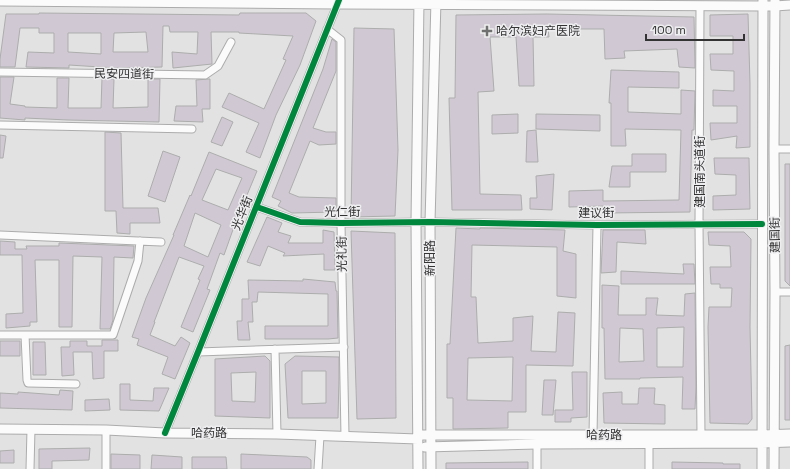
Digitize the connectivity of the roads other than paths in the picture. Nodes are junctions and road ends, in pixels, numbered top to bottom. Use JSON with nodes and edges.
{"nodes":[{"id":1,"x":0,"y":1,"type":"edge"},
{"id":2,"x":338,"y":2,"type":"edge"},
{"id":3,"x":419,"y":2,"type":"edge"},
{"id":4,"x":436,"y":2,"type":"edge"},
{"id":5,"x":763,"y":3,"type":"edge"},
{"id":6,"x":775,"y":3,"type":"edge"},
{"id":7,"x":790,"y":5,"type":"edge"},
{"id":8,"x":700,"y":6,"type":"junction"},
{"id":9,"x":327,"y":30,"type":"junction"},
{"id":10,"x":231,"y":42,"type":"dead end"},
{"id":11,"x":0,"y":72,"type":"edge"},
{"id":12,"x":0,"y":125,"type":"edge"},
{"id":13,"x":192,"y":129,"type":"dead end"},
{"id":14,"x":774,"y":149,"type":"junction"},
{"id":15,"x":790,"y":149,"type":"edge"},
{"id":16,"x":256,"y":207,"type":"junction"},
{"id":17,"x":416,"y":222,"type":"junction"},
{"id":18,"x":430,"y":222,"type":"junction"},
{"id":19,"x":341,"y":223,"type":"junction"},
{"id":20,"x":597,"y":224,"type":"junction"},
{"id":21,"x":699,"y":224,"type":"junction"},
{"id":22,"x":762,"y":224,"type":"junction"},
{"id":23,"x":0,"y":235,"type":"edge"},
{"id":24,"x":140,"y":241,"type":"junction"},
{"id":25,"x":160,"y":242,"type":"dead end"},
{"id":26,"x":776,"y":292,"type":"junction"},
{"id":27,"x":790,"y":292,"type":"edge"},
{"id":28,"x":0,"y":335,"type":"edge"},
{"id":29,"x":25,"y":335,"type":"junction"},
{"id":30,"x":344,"y":347,"type":"junction"},
{"id":31,"x":275,"y":349,"type":"junction"},
{"id":32,"x":198,"y":352,"type":"junction"},
{"id":33,"x":76,"y":384,"type":"dead end"},
{"id":34,"x":0,"y":429,"type":"edge"},
{"id":35,"x":31,"y":429,"type":"junction"},
{"id":36,"x":106,"y":430,"type":"junction"},
{"id":37,"x":165,"y":433,"type":"junction"},
{"id":38,"x":277,"y":434,"type":"junction"},
{"id":39,"x":790,"y":434,"type":"edge"},
{"id":40,"x":431,"y":435,"type":"junction"},
{"id":41,"x":594,"y":435,"type":"junction"},
{"id":42,"x":701,"y":435,"type":"junction"},
{"id":43,"x":320,"y":436,"type":"junction"},
{"id":44,"x":345,"y":436,"type":"junction"},
{"id":45,"x":762,"y":439,"type":"junction"},
{"id":46,"x":774,"y":439,"type":"junction"},
{"id":47,"x":418,"y":440,"type":"junction"},
{"id":48,"x":790,"y":442,"type":"edge"},
{"id":49,"x":537,"y":444,"type":"junction"},
{"id":50,"x":649,"y":444,"type":"junction"},
{"id":51,"x":430,"y":447,"type":"junction"},
{"id":52,"x":30,"y":469,"type":"edge"},
{"id":53,"x":106,"y":469,"type":"edge"},
{"id":54,"x":318,"y":469,"type":"edge"},
{"id":55,"x":418,"y":469,"type":"edge"},
{"id":56,"x":431,"y":469,"type":"edge"},
{"id":57,"x":537,"y":469,"type":"edge"},
{"id":58,"x":649,"y":469,"type":"edge"},
{"id":59,"x":762,"y":469,"type":"edge"},
{"id":60,"x":774,"y":469,"type":"edge"}],
"edges":[{"from":1,"to":2,"type":"main road"},
{"from":2,"to":3,"type":"main road"},
{"from":2,"to":9,"type":"street","name":"光华街"},
{"from":3,"to":4,"type":"main road"},
{"from":3,"to":17,"type":"main road","name":"新阳路"},
{"from":4,"to":8,"type":"main road"},
{"from":4,"to":18,"type":"main road","name":"新阳路"},
{"from":5,"to":6,"type":"main road"},
{"from":5,"to":8,"type":"main road"},
{"from":5,"to":22,"type":"main road","name":"建国街"},
{"from":6,"to":7,"type":"main road"},
{"from":6,"to":14,"type":"main road","name":"建国街"},
{"from":8,"to":21,"type":"street","name":"建国南头道街"},
{"from":9,"to":16,"type":"street","name":"光华街"},
{"from":9,"to":19,"type":"street","name":"光礼街"},
{"from":10,"to":11,"type":"street","name":"民安四道街"},
{"from":12,"to":13,"type":"street"},
{"from":14,"to":15,"type":"street"},
{"from":14,"to":26,"type":"main road","name":"建国街"},
{"from":16,"to":19,"type":"street","name":"光仁街"},
{"from":16,"to":32,"type":"street","name":"光华街"},
{"from":17,"to":18,"type":"street","name":"光仁街"},
{"from":17,"to":19,"type":"street","name":"光仁街"},
{"from":17,"to":47,"type":"main road","name":"新阳路"},
{"from":18,"to":20,"type":"street","name":"建议街"},
{"from":18,"to":40,"type":"main road","name":"新阳路"},
{"from":19,"to":30,"type":"street","name":"光礼街"},
{"from":20,"to":21,"type":"street","name":"建议街"},
{"from":20,"to":41,"type":"street"},
{"from":21,"to":22,"type":"street","name":"建议街"},
{"from":21,"to":42,"type":"street","name":"建国南头道街"},
{"from":22,"to":45,"type":"main road","name":"建国街"},
{"from":23,"to":24,"type":"street"},
{"from":24,"to":25,"type":"street"},
{"from":24,"to":29,"type":"street"},
{"from":26,"to":27,"type":"street"},
{"from":26,"to":46,"type":"main road","name":"建国街"},
{"from":28,"to":29,"type":"street"},
{"from":29,"to":33,"type":"street"},
{"from":30,"to":31,"type":"street"},
{"from":30,"to":44,"type":"street","name":"光礼街"},
{"from":31,"to":32,"type":"street"},
{"from":31,"to":38,"type":"street"},
{"from":32,"to":37,"type":"street","name":"光华街"},
{"from":34,"to":35,"type":"main road","name":"哈药路"},
{"from":35,"to":36,"type":"main road","name":"哈药路"},
{"from":35,"to":52,"type":"street"},
{"from":36,"to":37,"type":"main road","name":"哈药路"},
{"from":36,"to":53,"type":"street"},
{"from":37,"to":38,"type":"main road","name":"哈药路"},
{"from":38,"to":43,"type":"main road","name":"哈药路"},
{"from":39,"to":46,"type":"main road","name":"哈药路"},
{"from":40,"to":41,"type":"main road","name":"哈药路"},
{"from":40,"to":47,"type":"main road","name":"哈药路"},
{"from":40,"to":51,"type":"main road","name":"新阳路"},
{"from":41,"to":42,"type":"main road","name":"哈药路"},
{"from":42,"to":45,"type":"main road","name":"哈药路"},
{"from":43,"to":44,"type":"main road","name":"哈药路"},
{"from":43,"to":54,"type":"street"},
{"from":44,"to":47,"type":"main road","name":"哈药路"},
{"from":45,"to":46,"type":"main road","name":"哈药路"},
{"from":45,"to":50,"type":"main road","name":"哈药路"},
{"from":45,"to":59,"type":"main road","name":"建国街"},
{"from":46,"to":48,"type":"main road","name":"哈药路"},
{"from":46,"to":60,"type":"main road","name":"建国街"},
{"from":47,"to":51,"type":"main road","name":"哈药路"},
{"from":47,"to":55,"type":"main road","name":"新阳路"},
{"from":49,"to":50,"type":"main road","name":"哈药路"},
{"from":49,"to":51,"type":"main road","name":"哈药路"},
{"from":49,"to":57,"type":"street"},
{"from":50,"to":58,"type":"street"},
{"from":51,"to":56,"type":"main road","name":"新阳路"}]}
